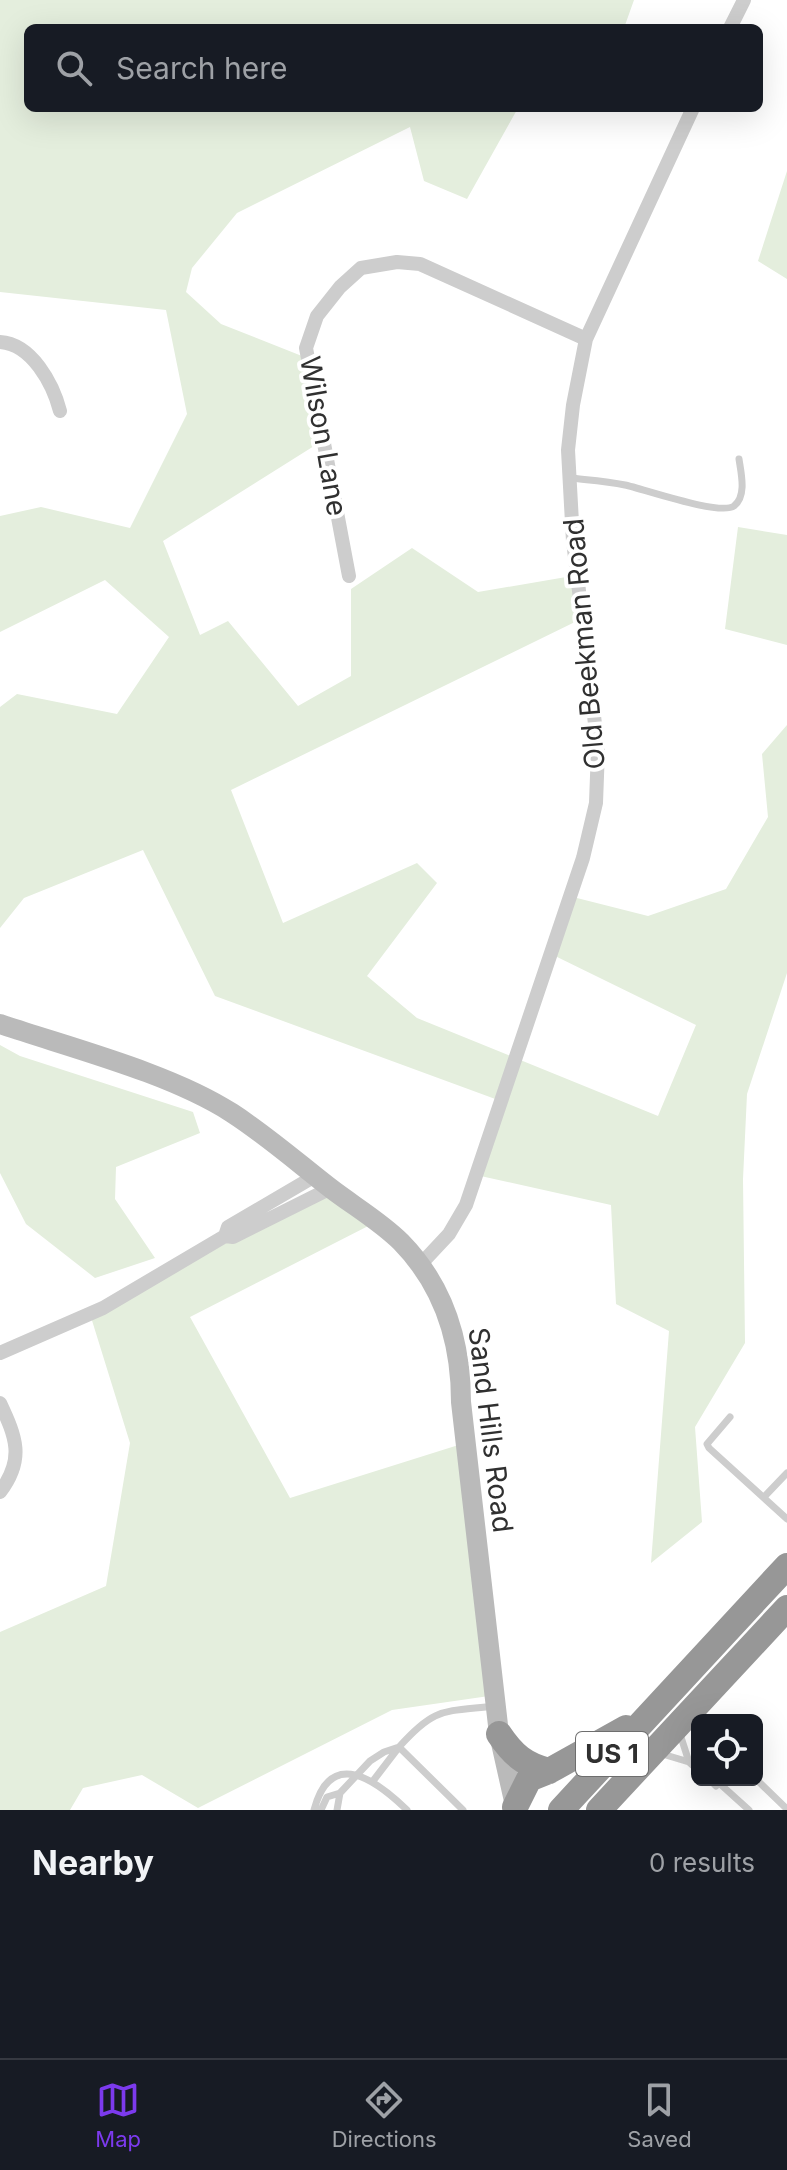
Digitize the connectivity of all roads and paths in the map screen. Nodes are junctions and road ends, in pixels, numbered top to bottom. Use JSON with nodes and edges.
{"nodes":[{"id":1,"x":744,"y":0,"type":"edge"},
{"id":2,"x":732,"y":24,"type":"edge"},
{"id":3,"x":691,"y":112,"type":"edge"},
{"id":4,"x":586,"y":339,"type":"junction"},
{"id":5,"x":0,"y":342,"type":"edge"},
{"id":6,"x":60,"y":411,"type":"dead end"},
{"id":7,"x":739,"y":459,"type":"dead end"},
{"id":8,"x":570,"y":478,"type":"junction"},
{"id":9,"x":349,"y":576,"type":"dead end"},
{"id":10,"x":0,"y":1024,"type":"edge"},
{"id":11,"x":323,"y":1182,"type":"junction"},
{"id":12,"x":420,"y":1265,"type":"junction"},
{"id":13,"x":0,"y":1353,"type":"edge"},
{"id":14,"x":0,"y":1403,"type":"edge"},
{"id":15,"x":730,"y":1417,"type":"dead end"},
{"id":16,"x":787,"y":1473,"type":"edge"},
{"id":17,"x":0,"y":1492,"type":"edge"},
{"id":18,"x":764,"y":1497,"type":"junction"},
{"id":19,"x":787,"y":1519,"type":"edge"},
{"id":20,"x":787,"y":1566,"type":"edge"},
{"id":21,"x":787,"y":1608,"type":"edge"},
{"id":22,"x":663,"y":1699,"type":"junction"},
{"id":23,"x":496,"y":1706,"type":"junction"},
{"id":24,"x":678,"y":1725,"type":"junction"},
{"id":25,"x":499,"y":1734,"type":"junction"},
{"id":26,"x":399,"y":1747,"type":"junction"},
{"id":27,"x":653,"y":1751,"type":"junction"},
{"id":28,"x":689,"y":1762,"type":"joint"},
{"id":29,"x":549,"y":1771,"type":"junction"},
{"id":30,"x":359,"y":1773,"type":"junction"},
{"id":31,"x":373,"y":1781,"type":"junction"},
{"id":32,"x":722,"y":1786,"type":"edge"},
{"id":33,"x":763,"y":1786,"type":"edge"},
{"id":34,"x":340,"y":1793,"type":"junction"},
{"id":35,"x":737,"y":1799,"type":"junction"},
{"id":36,"x":515,"y":1809,"type":"edge"},
{"id":37,"x":787,"y":1809,"type":"edge"},
{"id":38,"x":314,"y":1810,"type":"edge"},
{"id":39,"x":321,"y":1810,"type":"edge"},
{"id":40,"x":337,"y":1810,"type":"edge"},
{"id":41,"x":407,"y":1810,"type":"edge"},
{"id":42,"x":463,"y":1810,"type":"edge"},
{"id":43,"x":561,"y":1810,"type":"edge"},
{"id":44,"x":599,"y":1810,"type":"edge"},
{"id":45,"x":738,"y":1810,"type":"edge"},
{"id":46,"x":749,"y":1810,"type":"edge"}],
"edges":[{"from":1,"to":2,"type":"street"},
{"from":3,"to":4,"type":"street","name":"Old Beekman Road"},
{"from":4,"to":8,"type":"street","name":"Old Beekman Road"},
{"from":4,"to":9,"type":"street","name":"Wilson Lane"},
{"from":5,"to":6,"type":"street"},
{"from":7,"to":8,"type":"lane"},
{"from":8,"to":12,"type":"street","name":"Old Beekman Road"},
{"from":10,"to":11,"type":"street","name":"Sand Hills Road"},
{"from":11,"to":12,"type":"street","name":"Sand Hills Road"},
{"from":11,"to":13,"type":"street"},
{"from":12,"to":23,"type":"street","name":"Sand Hills Road"},
{"from":14,"to":17,"type":"street"},
{"from":15,"to":18,"type":"lane"},
{"from":16,"to":18,"type":"lane"},
{"from":18,"to":19,"type":"lane"},
{"from":20,"to":22,"type":"highway","number":"US 1"},
{"from":21,"to":24,"type":"highway","number":"US 1"},
{"from":22,"to":29,"type":"highway"},
{"from":22,"to":43,"type":"highway","number":"US 1"},
{"from":23,"to":25,"type":"street","name":"Sand Hills Road"},
{"from":23,"to":26,"type":"lane"},
{"from":24,"to":27,"type":"highway","number":"US 1"},
{"from":24,"to":28,"type":"lane"},
{"from":25,"to":29,"type":"highway"},
{"from":25,"to":36,"type":"street","name":"Sand Hills Road"},
{"from":26,"to":30,"type":"lane"},
{"from":26,"to":31,"type":"lane"},
{"from":26,"to":42,"type":"lane"},
{"from":27,"to":28,"type":"lane"},
{"from":27,"to":44,"type":"highway","number":"US 1"},
{"from":29,"to":36,"type":"highway"},
{"from":30,"to":31,"type":"lane"},
{"from":30,"to":34,"type":"lane"},
{"from":30,"to":38,"type":"lane"},
{"from":31,"to":41,"type":"lane"},
{"from":32,"to":35,"type":"lane"},
{"from":33,"to":37,"type":"lane"},
{"from":34,"to":39,"type":"lane"},
{"from":34,"to":40,"type":"lane"},
{"from":35,"to":45,"type":"lane"},
{"from":35,"to":46,"type":"lane"}]}
